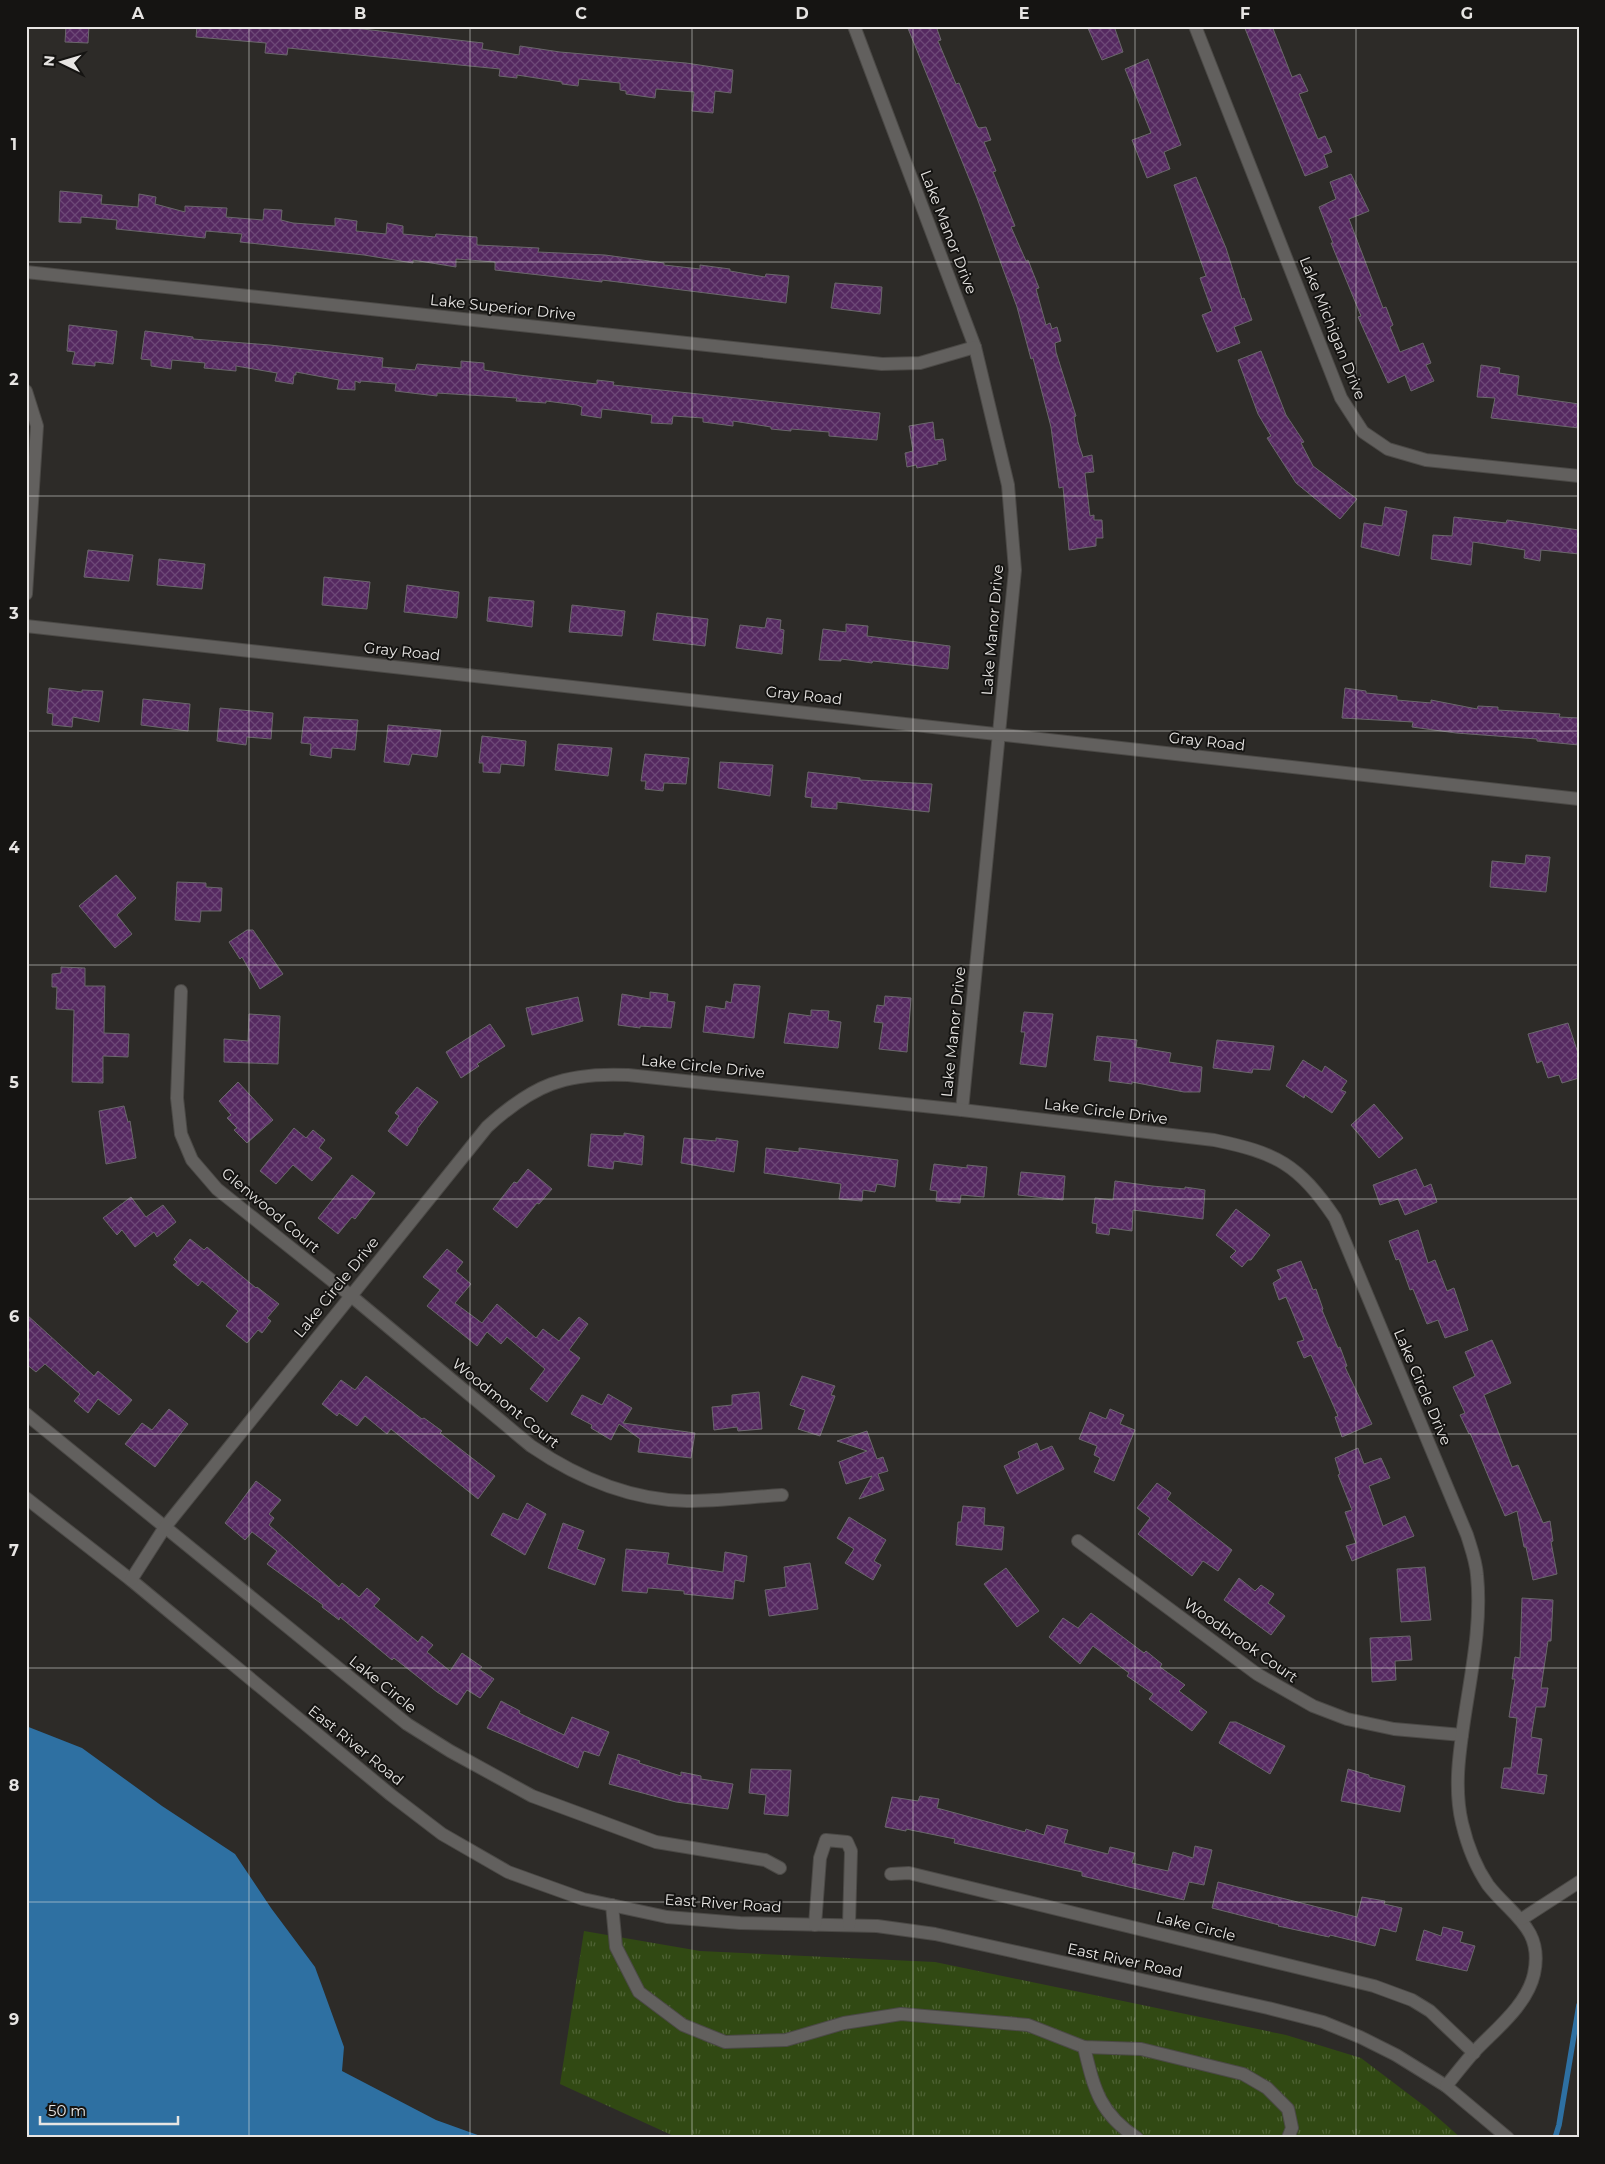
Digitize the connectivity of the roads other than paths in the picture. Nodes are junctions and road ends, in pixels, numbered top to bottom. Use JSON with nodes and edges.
{"nodes":[{"id":1,"x":854,"y":26,"type":"edge"},
{"id":2,"x":1195,"y":26,"type":"edge"},
{"id":3,"x":26,"y":272,"type":"edge"},
{"id":4,"x":976,"y":347,"type":"junction"},
{"id":5,"x":26,"y":391,"type":"edge"},
{"id":6,"x":1579,"y":476,"type":"edge"},
{"id":7,"x":26,"y":594,"type":"edge"},
{"id":8,"x":26,"y":626,"type":"edge"},
{"id":9,"x":999,"y":733,"type":"junction"},
{"id":10,"x":1579,"y":799,"type":"edge"},
{"id":11,"x":181,"y":991,"type":"dead end"},
{"id":12,"x":962,"y":1110,"type":"junction"},
{"id":13,"x":350,"y":1295,"type":"junction"},
{"id":14,"x":26,"y":1414,"type":"edge"},
{"id":15,"x":782,"y":1495,"type":"dead end"},
{"id":16,"x":26,"y":1498,"type":"edge"},
{"id":17,"x":164,"y":1526,"type":"junction"},
{"id":18,"x":1078,"y":1541,"type":"dead end"},
{"id":19,"x":131,"y":1580,"type":"junction"},
{"id":20,"x":1462,"y":1736,"type":"junction"},
{"id":21,"x":780,"y":1868,"type":"dead end"},
{"id":22,"x":891,"y":1874,"type":"dead end"},
{"id":23,"x":1579,"y":1882,"type":"edge"},
{"id":24,"x":612,"y":1905,"type":"junction"},
{"id":25,"x":1522,"y":1919,"type":"junction"},
{"id":26,"x":815,"y":1925,"type":"junction"},
{"id":27,"x":849,"y":1925,"type":"junction"},
{"id":28,"x":1084,"y":2048,"type":"junction"},
{"id":29,"x":1474,"y":2053,"type":"junction"},
{"id":30,"x":1446,"y":2086,"type":"junction"},
{"id":31,"x":1137,"y":2138,"type":"edge"},
{"id":32,"x":1288,"y":2138,"type":"edge"},
{"id":33,"x":1508,"y":2138,"type":"edge"}],
"edges":[{"from":1,"to":4,"type":"street","name":"Lake Manor Drive"},
{"from":2,"to":6,"type":"street","name":"Lake Michigan Drive"},
{"from":3,"to":4,"type":"street","name":"Lake Superior Drive"},
{"from":4,"to":9,"type":"street","name":"Lake Manor Drive"},
{"from":5,"to":7,"type":"street"},
{"from":8,"to":9,"type":"street","name":"Gray Road"},
{"from":9,"to":10,"type":"street","name":"Gray Road"},
{"from":9,"to":12,"type":"street","name":"Lake Manor Drive"},
{"from":11,"to":13,"type":"street","name":"Glenwood Court"},
{"from":12,"to":13,"type":"street","name":"Lake Circle Drive"},
{"from":12,"to":20,"type":"street","name":"Lake Circle Drive"},
{"from":13,"to":15,"type":"street","name":"Woodmont Court"},
{"from":13,"to":17,"type":"street","name":"Lake Circle Drive"},
{"from":14,"to":17,"type":"street","name":"Lake Circle"},
{"from":16,"to":19,"type":"street","name":"East River Road"},
{"from":17,"to":19,"type":"street","name":"Lake Circle Drive"},
{"from":17,"to":21,"type":"street","name":"Lake Circle"},
{"from":18,"to":20,"type":"street","name":"Woodbrook Court"},
{"from":19,"to":24,"type":"street","name":"East River Road"},
{"from":20,"to":25,"type":"street","name":"Lake Circle Drive"},
{"from":22,"to":29,"type":"street","name":"Lake Circle"},
{"from":23,"to":25,"type":"street"},
{"from":24,"to":26,"type":"street","name":"East River Road"},
{"from":24,"to":28,"type":"street"},
{"from":25,"to":29,"type":"street","name":"Lake Circle Drive"},
{"from":26,"to":27,"type":"street","name":"East River Road"},
{"from":26,"to":27,"type":"street"},
{"from":27,"to":30,"type":"street","name":"East River Road"},
{"from":28,"to":31,"type":"street"},
{"from":28,"to":32,"type":"street"},
{"from":29,"to":30,"type":"street","name":"Lake Circle Drive"},
{"from":30,"to":33,"type":"street","name":"East River Road"}]}
